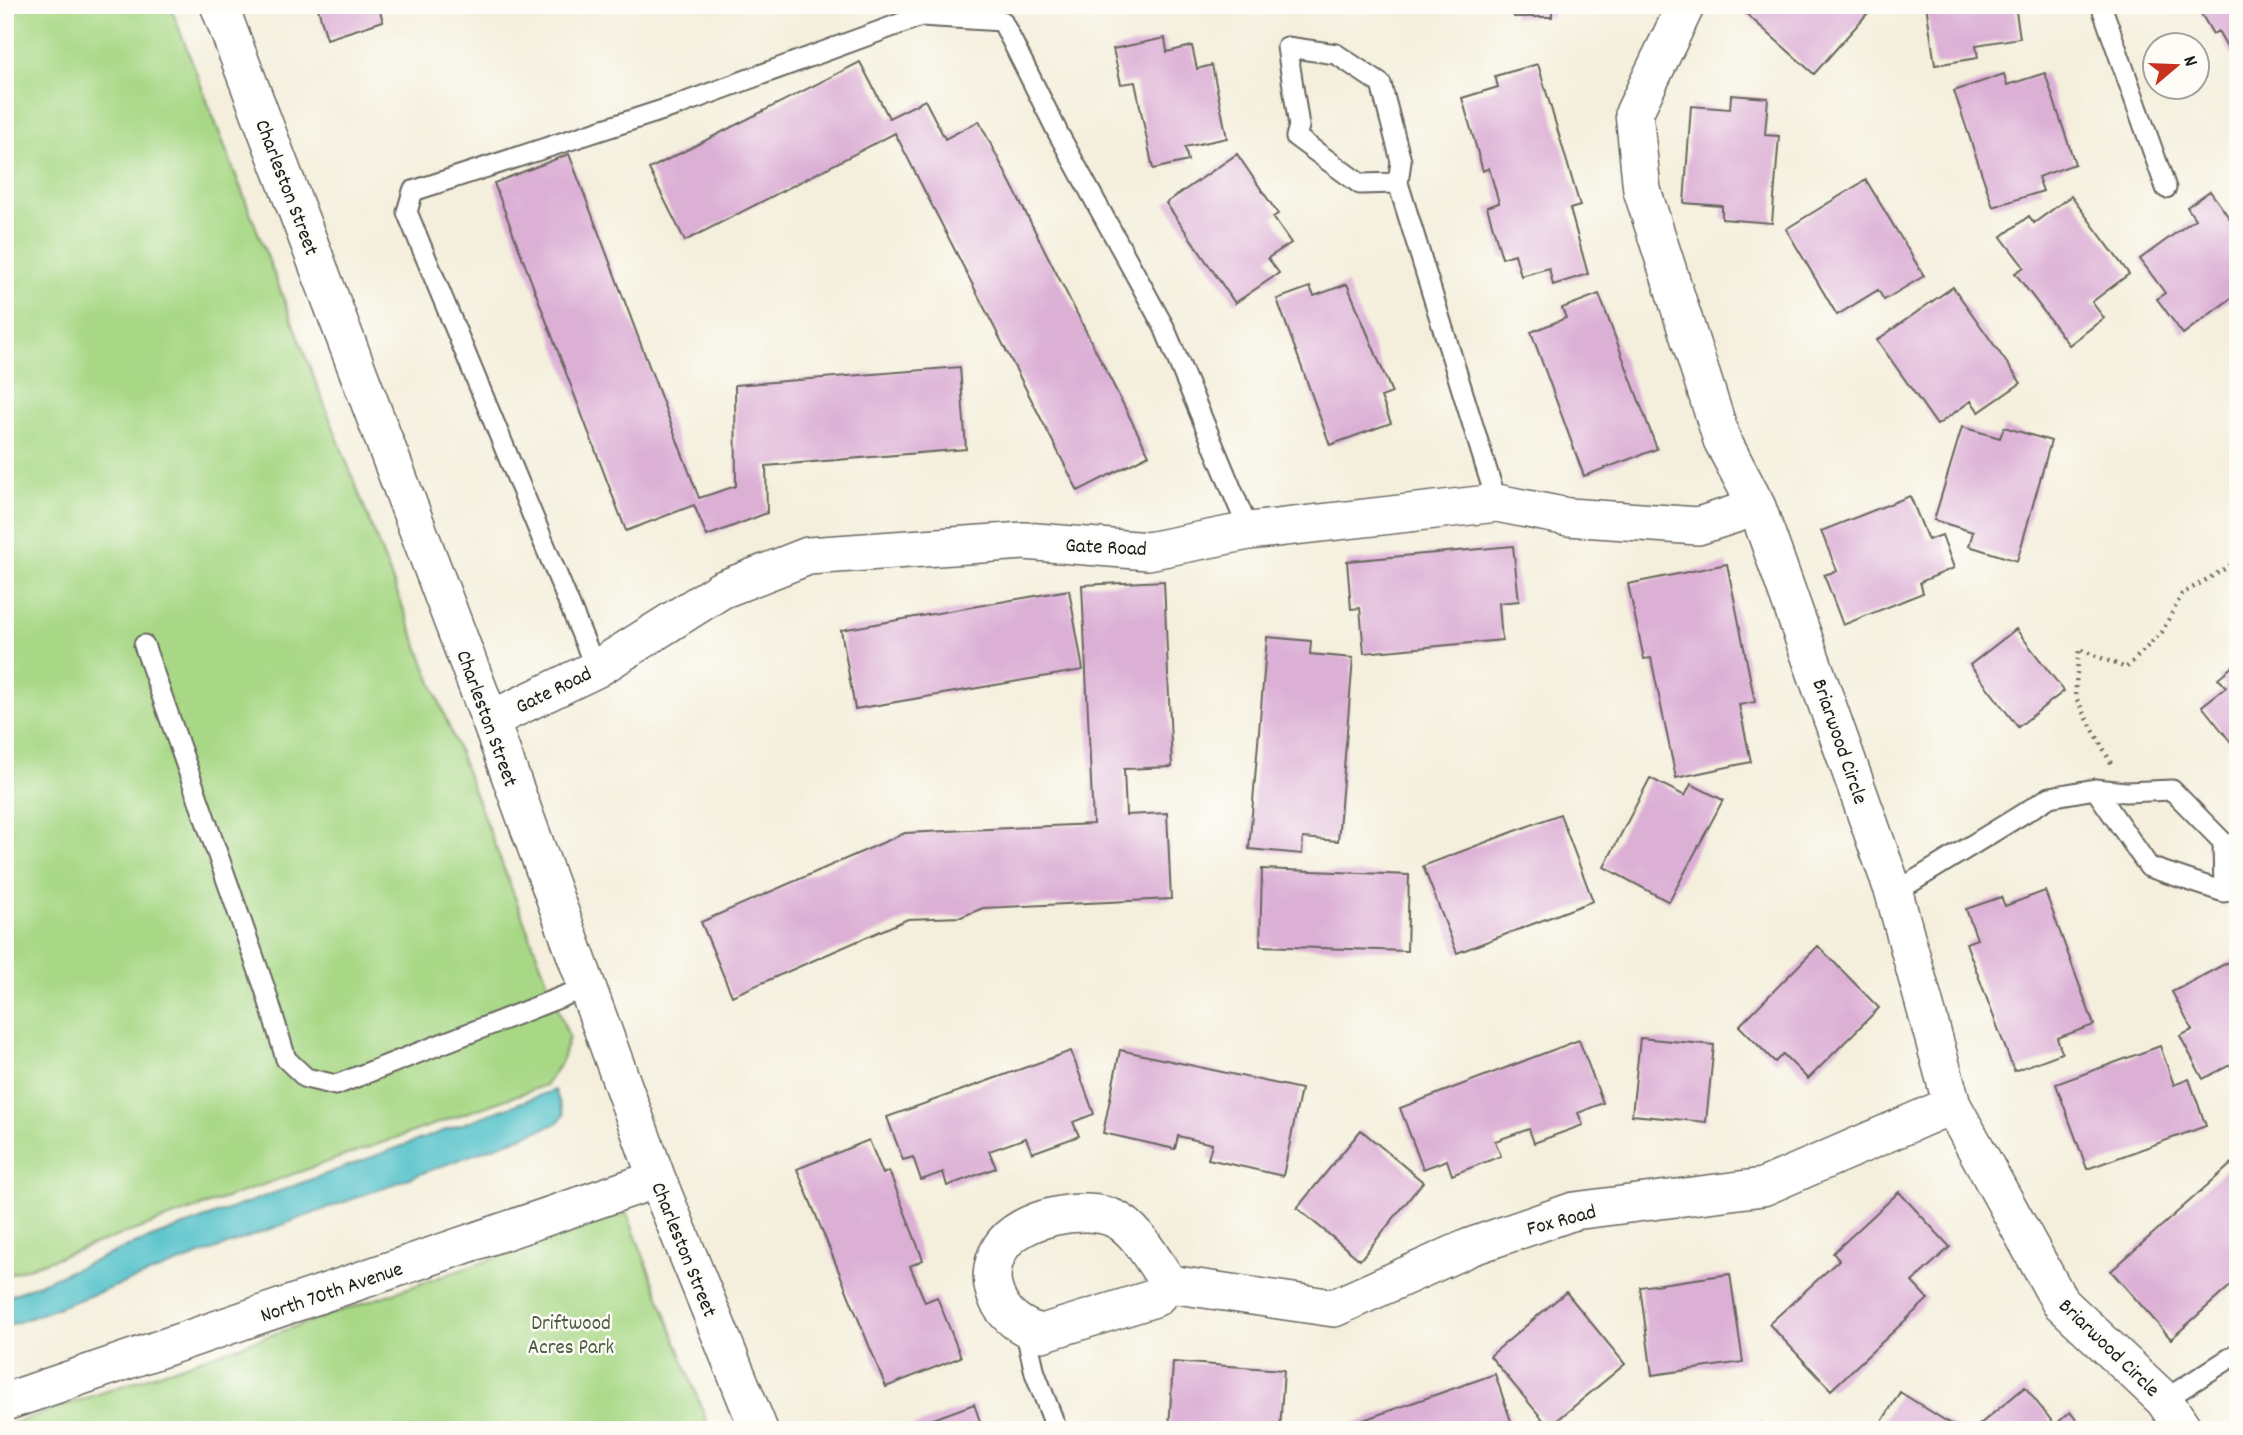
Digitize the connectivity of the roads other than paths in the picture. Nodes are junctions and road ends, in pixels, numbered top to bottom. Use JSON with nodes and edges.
{"nodes":[{"id":1,"x":219,"y":5,"type":"edge"},
{"id":2,"x":1686,"y":5,"type":"edge"},
{"id":3,"x":2101,"y":5,"type":"edge"},
{"id":4,"x":1398,"y":183,"type":"junction"},
{"id":5,"x":2166,"y":188,"type":"dead end"},
{"id":6,"x":1497,"y":503,"type":"junction"},
{"id":7,"x":1757,"y":507,"type":"junction"},
{"id":8,"x":1250,"y":531,"type":"junction"},
{"id":9,"x":145,"y":645,"type":"dead end"},
{"id":10,"x":596,"y":669,"type":"junction"},
{"id":11,"x":489,"y":720,"type":"junction"},
{"id":12,"x":2095,"y":789,"type":"junction"},
{"id":13,"x":1894,"y":893,"type":"junction"},
{"id":14,"x":587,"y":987,"type":"junction"},
{"id":15,"x":1952,"y":1105,"type":"junction"},
{"id":16,"x":657,"y":1179,"type":"junction"},
{"id":17,"x":1170,"y":1284,"type":"junction"},
{"id":18,"x":1025,"y":1329,"type":"junction"},
{"id":19,"x":2238,"y":1353,"type":"edge"},
{"id":20,"x":2164,"y":1400,"type":"junction"},
{"id":21,"x":5,"y":1402,"type":"edge"},
{"id":22,"x":1055,"y":1425,"type":"dead end"},
{"id":23,"x":759,"y":1430,"type":"edge"},
{"id":24,"x":2184,"y":1430,"type":"edge"}],
"edges":[{"from":1,"to":11,"type":"street","name":"Charleston Street"},
{"from":2,"to":7,"type":"street","name":"Briarwood Circle"},
{"from":3,"to":5,"type":"lane"},
{"from":4,"to":4,"type":"lane"},
{"from":4,"to":6,"type":"lane"},
{"from":6,"to":7,"type":"street","name":"Gate Road"},
{"from":6,"to":8,"type":"street","name":"Gate Road"},
{"from":7,"to":13,"type":"street","name":"Briarwood Circle"},
{"from":8,"to":10,"type":"street","name":"Gate Road"},
{"from":8,"to":10,"type":"lane"},
{"from":9,"to":14,"type":"lane"},
{"from":10,"to":11,"type":"street","name":"Gate Road"},
{"from":11,"to":14,"type":"street","name":"Charleston Street"},
{"from":12,"to":12,"type":"lane"},
{"from":12,"to":13,"type":"lane"},
{"from":13,"to":15,"type":"street","name":"Briarwood Circle"},
{"from":14,"to":16,"type":"street","name":"Charleston Street"},
{"from":15,"to":17,"type":"street","name":"Fox Road"},
{"from":15,"to":20,"type":"street","name":"Briarwood Circle"},
{"from":16,"to":21,"type":"street","name":"North 70th Avenue"},
{"from":16,"to":23,"type":"street","name":"Charleston Street"},
{"from":17,"to":18,"type":"street"},
{"from":17,"to":18,"type":"street"},
{"from":18,"to":22,"type":"lane"},
{"from":19,"to":20,"type":"lane"},
{"from":20,"to":24,"type":"street","name":"Briarwood Circle"}]}
